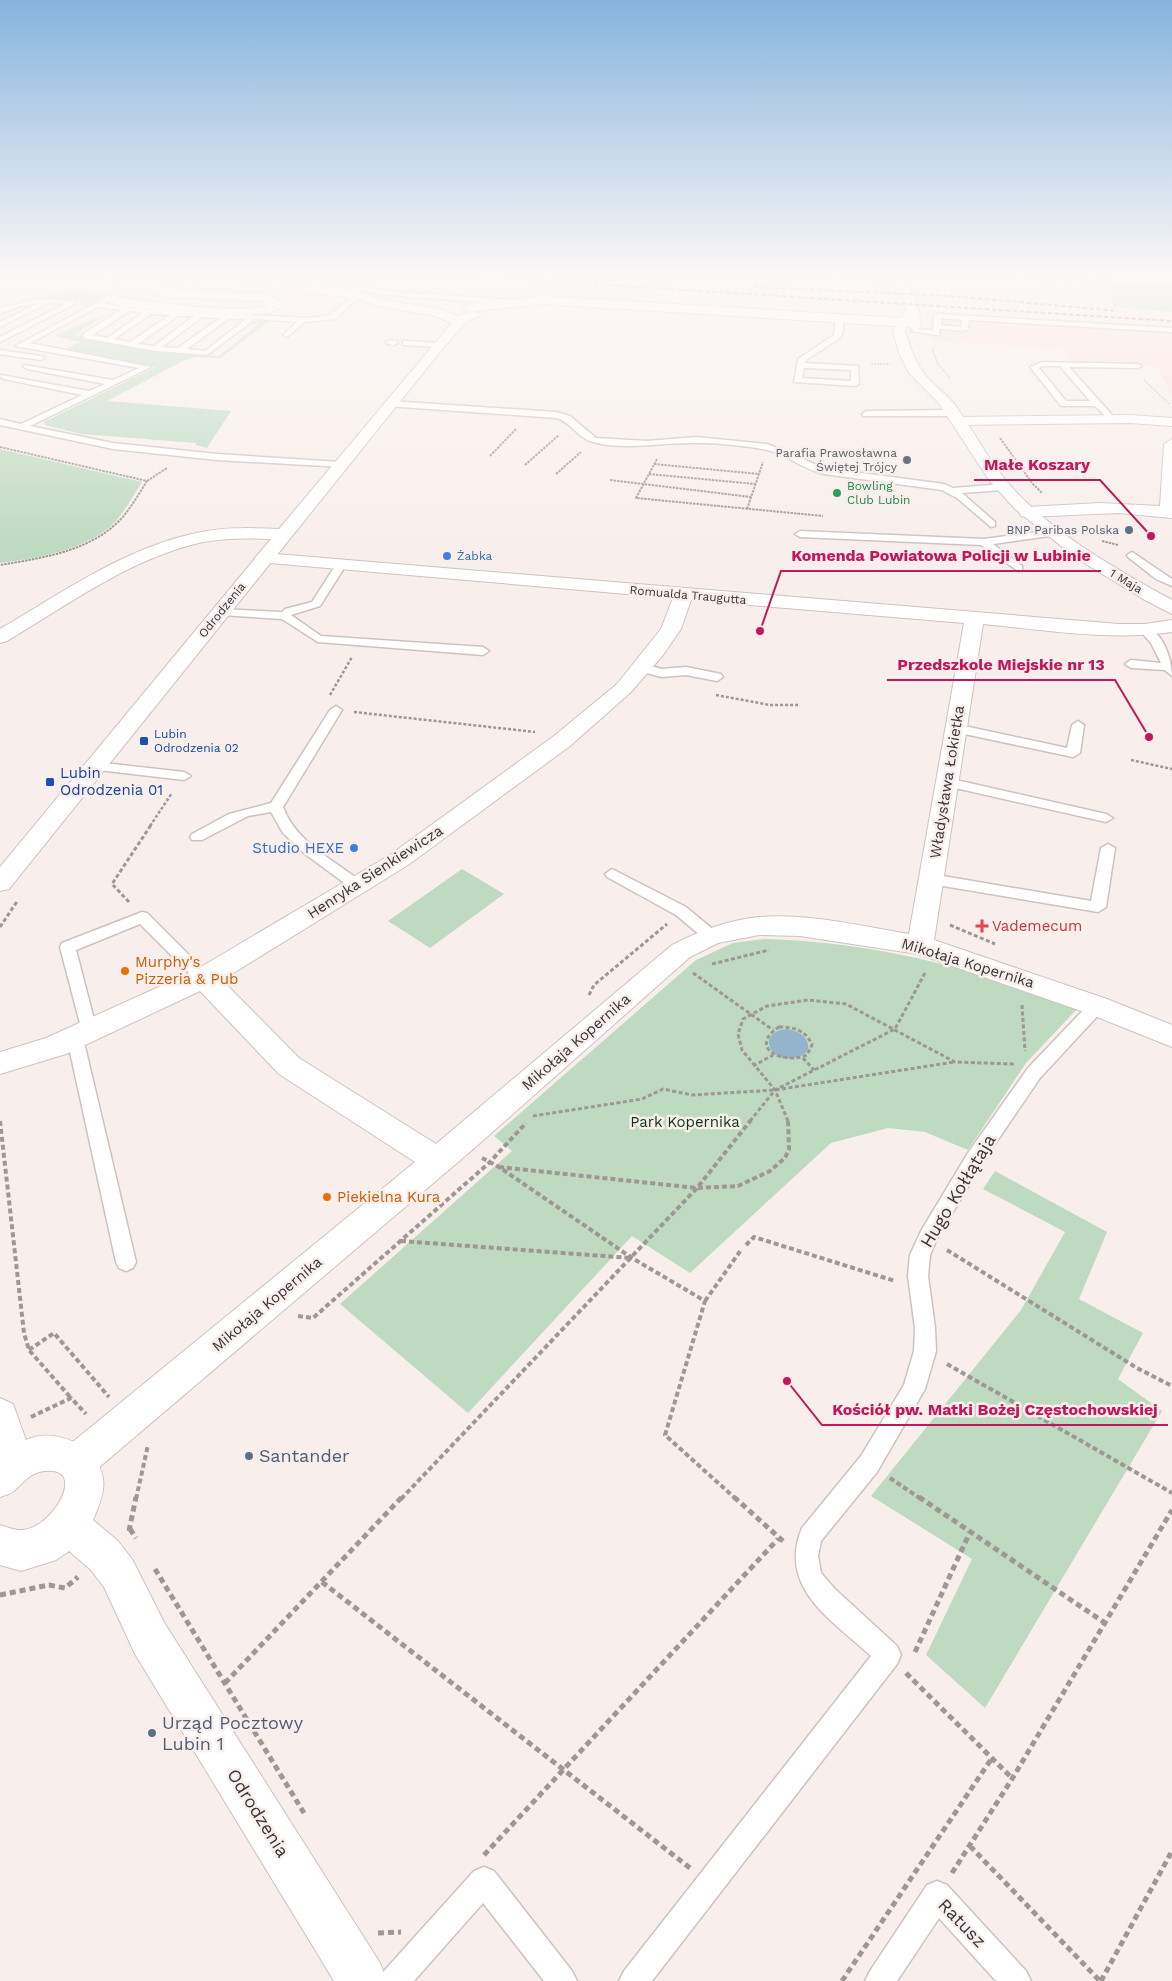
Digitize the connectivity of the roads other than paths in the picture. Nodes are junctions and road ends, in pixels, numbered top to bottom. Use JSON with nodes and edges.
{"nodes":[{"id":1,"x":30,"y":365,"type":"edge"},
{"id":2,"x":140,"y":365,"type":"edge"},
{"id":3,"x":421,"y":365,"type":"edge"},
{"id":4,"x":801,"y":365,"type":"edge"},
{"id":5,"x":809,"y":365,"type":"edge"},
{"id":6,"x":911,"y":365,"type":"edge"},
{"id":7,"x":930,"y":365,"type":"edge"},
{"id":8,"x":1038,"y":365,"type":"edge"},
{"id":9,"x":1063,"y":365,"type":"edge"},
{"id":10,"x":1117,"y":365,"type":"edge"},
{"id":11,"x":1138,"y":366,"type":"dead end"},
{"id":12,"x":27,"y":367,"type":"junction"},
{"id":13,"x":112,"y":371,"type":"dead end"},
{"id":14,"x":131,"y":375,"type":"junction"},
{"id":15,"x":2,"y":378,"type":"edge"},
{"id":16,"x":114,"y":383,"type":"junction"},
{"id":17,"x":90,"y":394,"type":"junction"},
{"id":18,"x":942,"y":398,"type":"junction"},
{"id":19,"x":1097,"y":403,"type":"junction"},
{"id":20,"x":390,"y":404,"type":"junction"},
{"id":21,"x":866,"y":414,"type":"dead end"},
{"id":22,"x":955,"y":417,"type":"junction"},
{"id":23,"x":1111,"y":419,"type":"junction"},
{"id":24,"x":0,"y":422,"type":"edge"},
{"id":25,"x":1172,"y":425,"type":"edge"},
{"id":26,"x":21,"y":427,"type":"junction"},
{"id":27,"x":1172,"y":444,"type":"edge"},
{"id":28,"x":1172,"y":461,"type":"edge"},
{"id":29,"x":340,"y":465,"type":"junction"},
{"id":30,"x":1003,"y":487,"type":"junction"},
{"id":31,"x":953,"y":491,"type":"junction"},
{"id":32,"x":1028,"y":512,"type":"junction"},
{"id":33,"x":1170,"y":513,"type":"edge"},
{"id":34,"x":991,"y":524,"type":"dead end"},
{"id":35,"x":1052,"y":533,"type":"junction"},
{"id":36,"x":284,"y":534,"type":"junction"},
{"id":37,"x":800,"y":534,"type":"dead end"},
{"id":38,"x":984,"y":542,"type":"junction"},
{"id":39,"x":1132,"y":555,"type":"dead end"},
{"id":40,"x":264,"y":558,"type":"junction"},
{"id":41,"x":341,"y":565,"type":"junction"},
{"id":42,"x":1018,"y":568,"type":"dead end"},
{"id":43,"x":1172,"y":583,"type":"edge"},
{"id":44,"x":684,"y":594,"type":"junction"},
{"id":45,"x":1172,"y":608,"type":"edge"},
{"id":46,"x":220,"y":612,"type":"junction"},
{"id":47,"x":285,"y":616,"type":"junction"},
{"id":48,"x":974,"y":618,"type":"junction"},
{"id":49,"x":1172,"y":626,"type":"edge"},
{"id":50,"x":1145,"y":630,"type":"junction"},
{"id":51,"x":0,"y":637,"type":"edge"},
{"id":52,"x":483,"y":651,"type":"dead end"},
{"id":53,"x":1131,"y":664,"type":"dead end"},
{"id":54,"x":643,"y":668,"type":"junction"},
{"id":55,"x":1170,"y":669,"type":"edge"},
{"id":56,"x":717,"y":676,"type":"dead end"},
{"id":57,"x":336,"y":710,"type":"road end"},
{"id":58,"x":1078,"y":724,"type":"dead end"},
{"id":59,"x":955,"y":728,"type":"junction"},
{"id":60,"x":95,"y":766,"type":"junction"},
{"id":61,"x":184,"y":776,"type":"road end"},
{"id":62,"x":947,"y":782,"type":"junction"},
{"id":63,"x":276,"y":807,"type":"junction"},
{"id":64,"x":1106,"y":818,"type":"dead end"},
{"id":65,"x":197,"y":837,"type":"dead end"},
{"id":66,"x":1108,"y":848,"type":"dead end"},
{"id":67,"x":8,"y":863,"type":"edge"},
{"id":68,"x":612,"y":874,"type":"dead end"},
{"id":69,"x":940,"y":881,"type":"junction"},
{"id":70,"x":0,"y":883,"type":"edge"},
{"id":71,"x":359,"y":886,"type":"junction"},
{"id":72,"x":142,"y":917,"type":"joint"},
{"id":73,"x":711,"y":936,"type":"junction"},
{"id":74,"x":920,"y":956,"type":"junction"},
{"id":75,"x":204,"y":978,"type":"junction"},
{"id":76,"x":1097,"y":1006,"type":"junction"},
{"id":77,"x":82,"y":1034,"type":"junction"},
{"id":78,"x":1172,"y":1037,"type":"edge"},
{"id":79,"x":0,"y":1063,"type":"edge"},
{"id":80,"x":449,"y":1151,"type":"junction"},
{"id":81,"x":126,"y":1262,"type":"dead end"},
{"id":82,"x":0,"y":1416,"type":"edge"},
{"id":83,"x":77,"y":1462,"type":"junction"},
{"id":84,"x":7,"y":1471,"type":"edge"},
{"id":85,"x":69,"y":1525,"type":"junction"},
{"id":86,"x":0,"y":1545,"type":"edge"},
{"id":87,"x":904,"y":1662,"type":"joint"},
{"id":88,"x":362,"y":1981,"type":"edge"},
{"id":89,"x":394,"y":1981,"type":"edge"},
{"id":90,"x":562,"y":1981,"type":"edge"},
{"id":91,"x":634,"y":1981,"type":"edge"},
{"id":92,"x":880,"y":1981,"type":"edge"},
{"id":93,"x":1016,"y":1981,"type":"edge"}],
"edges":[{"from":1,"to":12,"type":"lane"},
{"from":2,"to":14,"type":"lane"},
{"from":3,"to":20,"type":"street","name":"Odrodzenia"},
{"from":4,"to":5,"type":"lane"},
{"from":6,"to":18,"type":"street","name":"1 Maja"},
{"from":7,"to":18,"type":"street","name":"1 Maja"},
{"from":8,"to":19,"type":"lane"},
{"from":9,"to":19,"type":"lane"},
{"from":10,"to":11,"type":"lane"},
{"from":12,"to":15,"type":"lane"},
{"from":12,"to":16,"type":"lane"},
{"from":13,"to":14,"type":"lane"},
{"from":14,"to":16,"type":"lane"},
{"from":15,"to":17,"type":"lane"},
{"from":16,"to":17,"type":"lane"},
{"from":17,"to":26,"type":"lane"},
{"from":18,"to":22,"type":"street","name":"1 Maja"},
{"from":19,"to":23,"type":"lane"},
{"from":20,"to":29,"type":"street","name":"Odrodzenia"},
{"from":20,"to":31,"type":"lane"},
{"from":21,"to":22,"type":"lane"},
{"from":22,"to":23,"type":"street"},
{"from":22,"to":30,"type":"street","name":"1 Maja"},
{"from":23,"to":25,"type":"street"},
{"from":24,"to":26,"type":"lane"},
{"from":26,"to":29,"type":"lane"},
{"from":27,"to":28,"type":"street"},
{"from":28,"to":33,"type":"street"},
{"from":29,"to":36,"type":"street","name":"Odrodzenia"},
{"from":30,"to":31,"type":"lane"},
{"from":30,"to":32,"type":"street","name":"1 Maja"},
{"from":31,"to":34,"type":"lane"},
{"from":32,"to":33,"type":"street"},
{"from":32,"to":35,"type":"street","name":"1 Maja"},
{"from":35,"to":38,"type":"lane"},
{"from":35,"to":45,"type":"street","name":"1 Maja"},
{"from":36,"to":40,"type":"street","name":"Odrodzenia"},
{"from":36,"to":51,"type":"street"},
{"from":37,"to":38,"type":"lane"},
{"from":38,"to":42,"type":"lane"},
{"from":39,"to":43,"type":"lane"},
{"from":40,"to":41,"type":"street","name":"Romualda Traugutta"},
{"from":40,"to":46,"type":"street","name":"Odrodzenia"},
{"from":41,"to":44,"type":"street","name":"Romualda Traugutta"},
{"from":41,"to":47,"type":"lane"},
{"from":44,"to":48,"type":"street","name":"Romualda Traugutta"},
{"from":44,"to":54,"type":"street","name":"Henryka Sienkiewicza"},
{"from":46,"to":47,"type":"lane"},
{"from":46,"to":60,"type":"street","name":"Odrodzenia"},
{"from":47,"to":52,"type":"lane"},
{"from":48,"to":50,"type":"street","name":"Romualda Traugutta"},
{"from":48,"to":59,"type":"street","name":"Władysława Łokietka"},
{"from":49,"to":50,"type":"street","name":"Romualda Traugutta"},
{"from":50,"to":55,"type":"lane"},
{"from":53,"to":55,"type":"lane"},
{"from":54,"to":56,"type":"lane"},
{"from":54,"to":71,"type":"street","name":"Henryka Sienkiewicza"},
{"from":57,"to":63,"type":"lane"},
{"from":58,"to":59,"type":"lane"},
{"from":59,"to":62,"type":"street","name":"Władysława Łokietka"},
{"from":60,"to":61,"type":"lane"},
{"from":60,"to":67,"type":"street","name":"Odrodzenia"},
{"from":62,"to":64,"type":"lane"},
{"from":62,"to":69,"type":"street","name":"Władysława Łokietka"},
{"from":63,"to":65,"type":"lane"},
{"from":63,"to":71,"type":"lane"},
{"from":66,"to":69,"type":"lane"},
{"from":67,"to":70,"type":"street","name":"Odrodzenia"},
{"from":68,"to":73,"type":"lane"},
{"from":69,"to":74,"type":"street","name":"Władysława Łokietka"},
{"from":71,"to":75,"type":"street","name":"Henryka Sienkiewicza"},
{"from":72,"to":75,"type":"lane"},
{"from":72,"to":77,"type":"lane"},
{"from":73,"to":74,"type":"street","name":"Mikołaja Kopernika"},
{"from":73,"to":80,"type":"street","name":"Mikołaja Kopernika"},
{"from":74,"to":76,"type":"street","name":"Mikołaja Kopernika"},
{"from":75,"to":77,"type":"street","name":"Henryka Sienkiewicza"},
{"from":75,"to":80,"type":"street"},
{"from":76,"to":78,"type":"street","name":"Mikołaja Kopernika"},
{"from":76,"to":87,"type":"lane","name":"Hugo Kołłątaja"},
{"from":77,"to":79,"type":"street","name":"Henryka Sienkiewicza"},
{"from":77,"to":81,"type":"lane"},
{"from":80,"to":83,"type":"street","name":"Mikołaja Kopernika"},
{"from":82,"to":84,"type":"street"},
{"from":83,"to":84,"type":"street"},
{"from":83,"to":85,"type":"street"},
{"from":85,"to":86,"type":"street"},
{"from":85,"to":88,"type":"street","name":"Odrodzenia"},
{"from":87,"to":91,"type":"lane"},
{"from":89,"to":90,"type":"lane"},
{"from":92,"to":93,"type":"lane","name":"Ratusz"}]}
